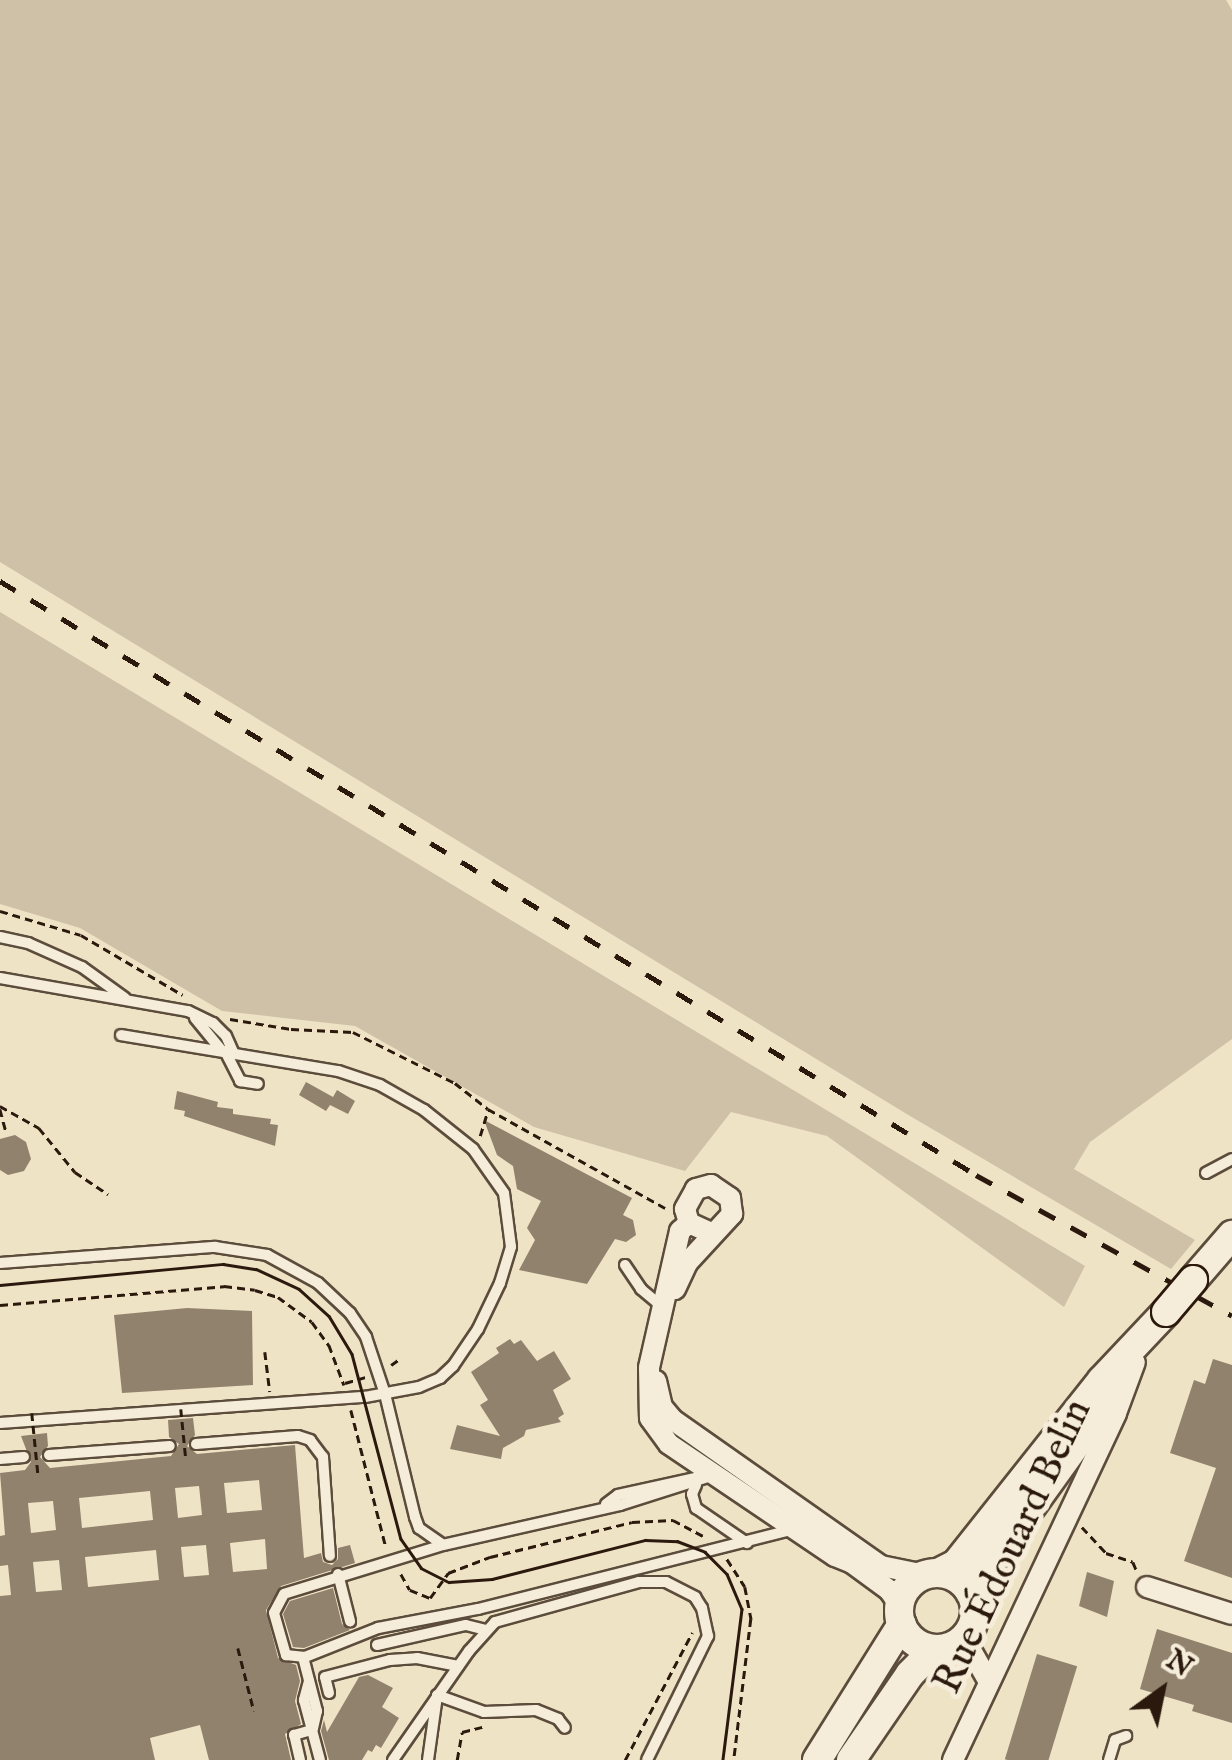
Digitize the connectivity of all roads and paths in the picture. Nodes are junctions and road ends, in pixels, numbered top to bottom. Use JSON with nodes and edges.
{"nodes":[{"id":1,"x":0,"y":911,"type":"edge"},
{"id":2,"x":0,"y":937,"type":"edge"},
{"id":3,"x":0,"y":978,"type":"edge"},
{"id":4,"x":186,"y":996,"type":"dead end"},
{"id":5,"x":130,"y":1002,"type":"junction"},
{"id":6,"x":229,"y":1019,"type":"dead end"},
{"id":7,"x":121,"y":1035,"type":"dead end"},
{"id":8,"x":227,"y":1051,"type":"junction"},
{"id":9,"x":258,"y":1084,"type":"dead end"},
{"id":10,"x":0,"y":1107,"type":"edge"},
{"id":11,"x":488,"y":1109,"type":"junction"},
{"id":12,"x":6,"y":1132,"type":"dead end"},
{"id":13,"x":473,"y":1149,"type":"junction"},
{"id":14,"x":1232,"y":1159,"type":"edge"},
{"id":15,"x":1206,"y":1174,"type":"dead end"},
{"id":16,"x":108,"y":1194,"type":"dead end"},
{"id":17,"x":681,"y":1219,"type":"junction"},
{"id":18,"x":711,"y":1233,"type":"junction"},
{"id":19,"x":1232,"y":1235,"type":"edge"},
{"id":20,"x":0,"y":1263,"type":"edge"},
{"id":21,"x":625,"y":1265,"type":"dead end"},
{"id":22,"x":0,"y":1305,"type":"edge"},
{"id":23,"x":665,"y":1308,"type":"junction"},
{"id":24,"x":1166,"y":1312,"type":"junction"},
{"id":25,"x":265,"y":1352,"type":"dead end"},
{"id":26,"x":654,"y":1354,"type":"junction"},
{"id":27,"x":1135,"y":1362,"type":"junction"},
{"id":28,"x":346,"y":1390,"type":"dead end"},
{"id":29,"x":385,"y":1394,"type":"junction"},
{"id":30,"x":350,"y":1403,"type":"dead end"},
{"id":31,"x":271,"y":1404,"type":"junction"},
{"id":32,"x":180,"y":1409,"type":"junction"},
{"id":33,"x":33,"y":1417,"type":"junction"},
{"id":34,"x":0,"y":1422,"type":"edge"},
{"id":35,"x":196,"y":1444,"type":"dead end"},
{"id":36,"x":170,"y":1446,"type":"dead end"},
{"id":37,"x":684,"y":1454,"type":"junction"},
{"id":38,"x":49,"y":1455,"type":"dead end"},
{"id":39,"x":24,"y":1457,"type":"dead end"},
{"id":40,"x":0,"y":1458,"type":"edge"},
{"id":41,"x":186,"y":1460,"type":"dead end"},
{"id":42,"x":742,"y":1468,"type":"junction"},
{"id":43,"x":38,"y":1473,"type":"dead end"},
{"id":44,"x":699,"y":1479,"type":"junction"},
{"id":45,"x":1075,"y":1524,"type":"dead end"},
{"id":46,"x":795,"y":1529,"type":"junction"},
{"id":47,"x":844,"y":1540,"type":"junction"},
{"id":48,"x":747,"y":1543,"type":"junction"},
{"id":49,"x":443,"y":1545,"type":"junction"},
{"id":50,"x":717,"y":1549,"type":"junction"},
{"id":51,"x":330,"y":1556,"type":"dead end"},
{"id":52,"x":390,"y":1558,"type":"dead end"},
{"id":53,"x":1132,"y":1562,"type":"dead end"},
{"id":54,"x":397,"y":1566,"type":"dead end"},
{"id":55,"x":632,"y":1570,"type":"junction"},
{"id":56,"x":338,"y":1574,"type":"junction"},
{"id":57,"x":932,"y":1574,"type":"junction"},
{"id":58,"x":1148,"y":1588,"type":"dead end"},
{"id":59,"x":616,"y":1589,"type":"junction"},
{"id":60,"x":970,"y":1592,"type":"junction"},
{"id":61,"x":703,"y":1611,"type":"junction"},
{"id":62,"x":1232,"y":1614,"type":"edge"},
{"id":63,"x":901,"y":1615,"type":"junction"},
{"id":64,"x":350,"y":1622,"type":"dead end"},
{"id":65,"x":486,"y":1630,"type":"junction"},
{"id":66,"x":964,"y":1638,"type":"junction"},
{"id":67,"x":378,"y":1645,"type":"dead end"},
{"id":68,"x":238,"y":1648,"type":"dead end"},
{"id":69,"x":935,"y":1649,"type":"junction"},
{"id":70,"x":303,"y":1658,"type":"junction"},
{"id":71,"x":458,"y":1666,"type":"junction"},
{"id":72,"x":989,"y":1682,"type":"junction"},
{"id":73,"x":328,"y":1692,"type":"dead end"},
{"id":74,"x":437,"y":1695,"type":"junction"},
{"id":75,"x":254,"y":1711,"type":"dead end"},
{"id":76,"x":482,"y":1727,"type":"dead end"},
{"id":77,"x":565,"y":1728,"type":"dead end"},
{"id":78,"x":312,"y":1730,"type":"junction"},
{"id":79,"x":1126,"y":1736,"type":"dead end"},
{"id":80,"x":300,"y":1760,"type":"edge"},
{"id":81,"x":320,"y":1760,"type":"edge"},
{"id":82,"x":393,"y":1760,"type":"edge"},
{"id":83,"x":428,"y":1760,"type":"edge"},
{"id":84,"x":457,"y":1760,"type":"edge"},
{"id":85,"x":625,"y":1760,"type":"edge"},
{"id":86,"x":648,"y":1760,"type":"edge"},
{"id":87,"x":734,"y":1760,"type":"edge"},
{"id":88,"x":817,"y":1760,"type":"edge"},
{"id":89,"x":850,"y":1760,"type":"edge"},
{"id":90,"x":953,"y":1760,"type":"edge"},
{"id":91,"x":1109,"y":1760,"type":"edge"}],
"edges":[{"from":1,"to":4,"type":"path"},
{"from":2,"to":5,"type":"lane"},
{"from":3,"to":5,"type":"lane"},
{"from":5,"to":8,"type":"lane"},
{"from":6,"to":11,"type":"path"},
{"from":7,"to":8,"type":"lane"},
{"from":8,"to":9,"type":"lane"},
{"from":8,"to":13,"type":"lane"},
{"from":10,"to":12,"type":"path"},
{"from":10,"to":16,"type":"path"},
{"from":11,"to":13,"type":"path"},
{"from":11,"to":17,"type":"path"},
{"from":13,"to":29,"type":"lane"},
{"from":14,"to":15,"type":"lane"},
{"from":17,"to":18,"type":"street"},
{"from":17,"to":18,"type":"street"},
{"from":17,"to":23,"type":"street"},
{"from":18,"to":23,"type":"street"},
{"from":19,"to":24,"type":"street","bridge":true},
{"from":20,"to":29,"type":"lane"},
{"from":21,"to":23,"type":"lane"},
{"from":22,"to":28,"type":"path"},
{"from":23,"to":26,"type":"street"},
{"from":24,"to":27,"type":"street"},
{"from":24,"to":57,"type":"street"},
{"from":25,"to":31,"type":"path"},
{"from":26,"to":37,"type":"street"},
{"from":26,"to":42,"type":"street"},
{"from":27,"to":60,"type":"street"},
{"from":27,"to":72,"type":"street","name":"Rue Édouard Belin"},
{"from":29,"to":31,"type":"lane"},
{"from":29,"to":49,"type":"lane"},
{"from":30,"to":52,"type":"path"},
{"from":31,"to":32,"type":"lane"},
{"from":32,"to":33,"type":"lane"},
{"from":32,"to":41,"type":"path","bridge":true},
{"from":33,"to":34,"type":"lane"},
{"from":33,"to":43,"type":"path","bridge":true},
{"from":35,"to":51,"type":"lane"},
{"from":36,"to":38,"type":"lane"},
{"from":37,"to":44,"type":"street"},
{"from":37,"to":44,"type":"lane"},
{"from":39,"to":40,"type":"lane"},
{"from":42,"to":44,"type":"street"},
{"from":42,"to":47,"type":"street"},
{"from":44,"to":46,"type":"street"},
{"from":44,"to":48,"type":"lane"},
{"from":44,"to":49,"type":"lane"},
{"from":45,"to":53,"type":"path"},
{"from":46,"to":47,"type":"lane"},
{"from":46,"to":48,"type":"lane"},
{"from":46,"to":63,"type":"street"},
{"from":47,"to":57,"type":"street"},
{"from":48,"to":50,"type":"lane"},
{"from":49,"to":56,"type":"lane"},
{"from":50,"to":54,"type":"path"},
{"from":50,"to":55,"type":"lane"},
{"from":50,"to":87,"type":"path"},
{"from":55,"to":59,"type":"lane"},
{"from":55,"to":70,"type":"lane"},
{"from":56,"to":64,"type":"lane"},
{"from":56,"to":70,"type":"lane"},
{"from":57,"to":60,"type":"street"},
{"from":57,"to":63,"type":"street"},
{"from":58,"to":62,"type":"street"},
{"from":59,"to":61,"type":"lane"},
{"from":59,"to":65,"type":"lane"},
{"from":60,"to":66,"type":"street"},
{"from":61,"to":85,"type":"path"},
{"from":61,"to":86,"type":"lane"},
{"from":63,"to":69,"type":"street"},
{"from":63,"to":88,"type":"street"},
{"from":65,"to":67,"type":"lane"},
{"from":65,"to":71,"type":"lane"},
{"from":66,"to":69,"type":"street"},
{"from":66,"to":72,"type":"street"},
{"from":68,"to":75,"type":"path"},
{"from":69,"to":89,"type":"street"},
{"from":70,"to":78,"type":"lane"},
{"from":71,"to":73,"type":"lane"},
{"from":71,"to":74,"type":"lane"},
{"from":72,"to":90,"type":"street","name":"Rue Édouard Belin"},
{"from":74,"to":77,"type":"lane"},
{"from":74,"to":82,"type":"lane"},
{"from":74,"to":83,"type":"lane"},
{"from":76,"to":84,"type":"path"},
{"from":78,"to":80,"type":"lane"},
{"from":78,"to":81,"type":"lane"},
{"from":79,"to":91,"type":"lane"}]}
